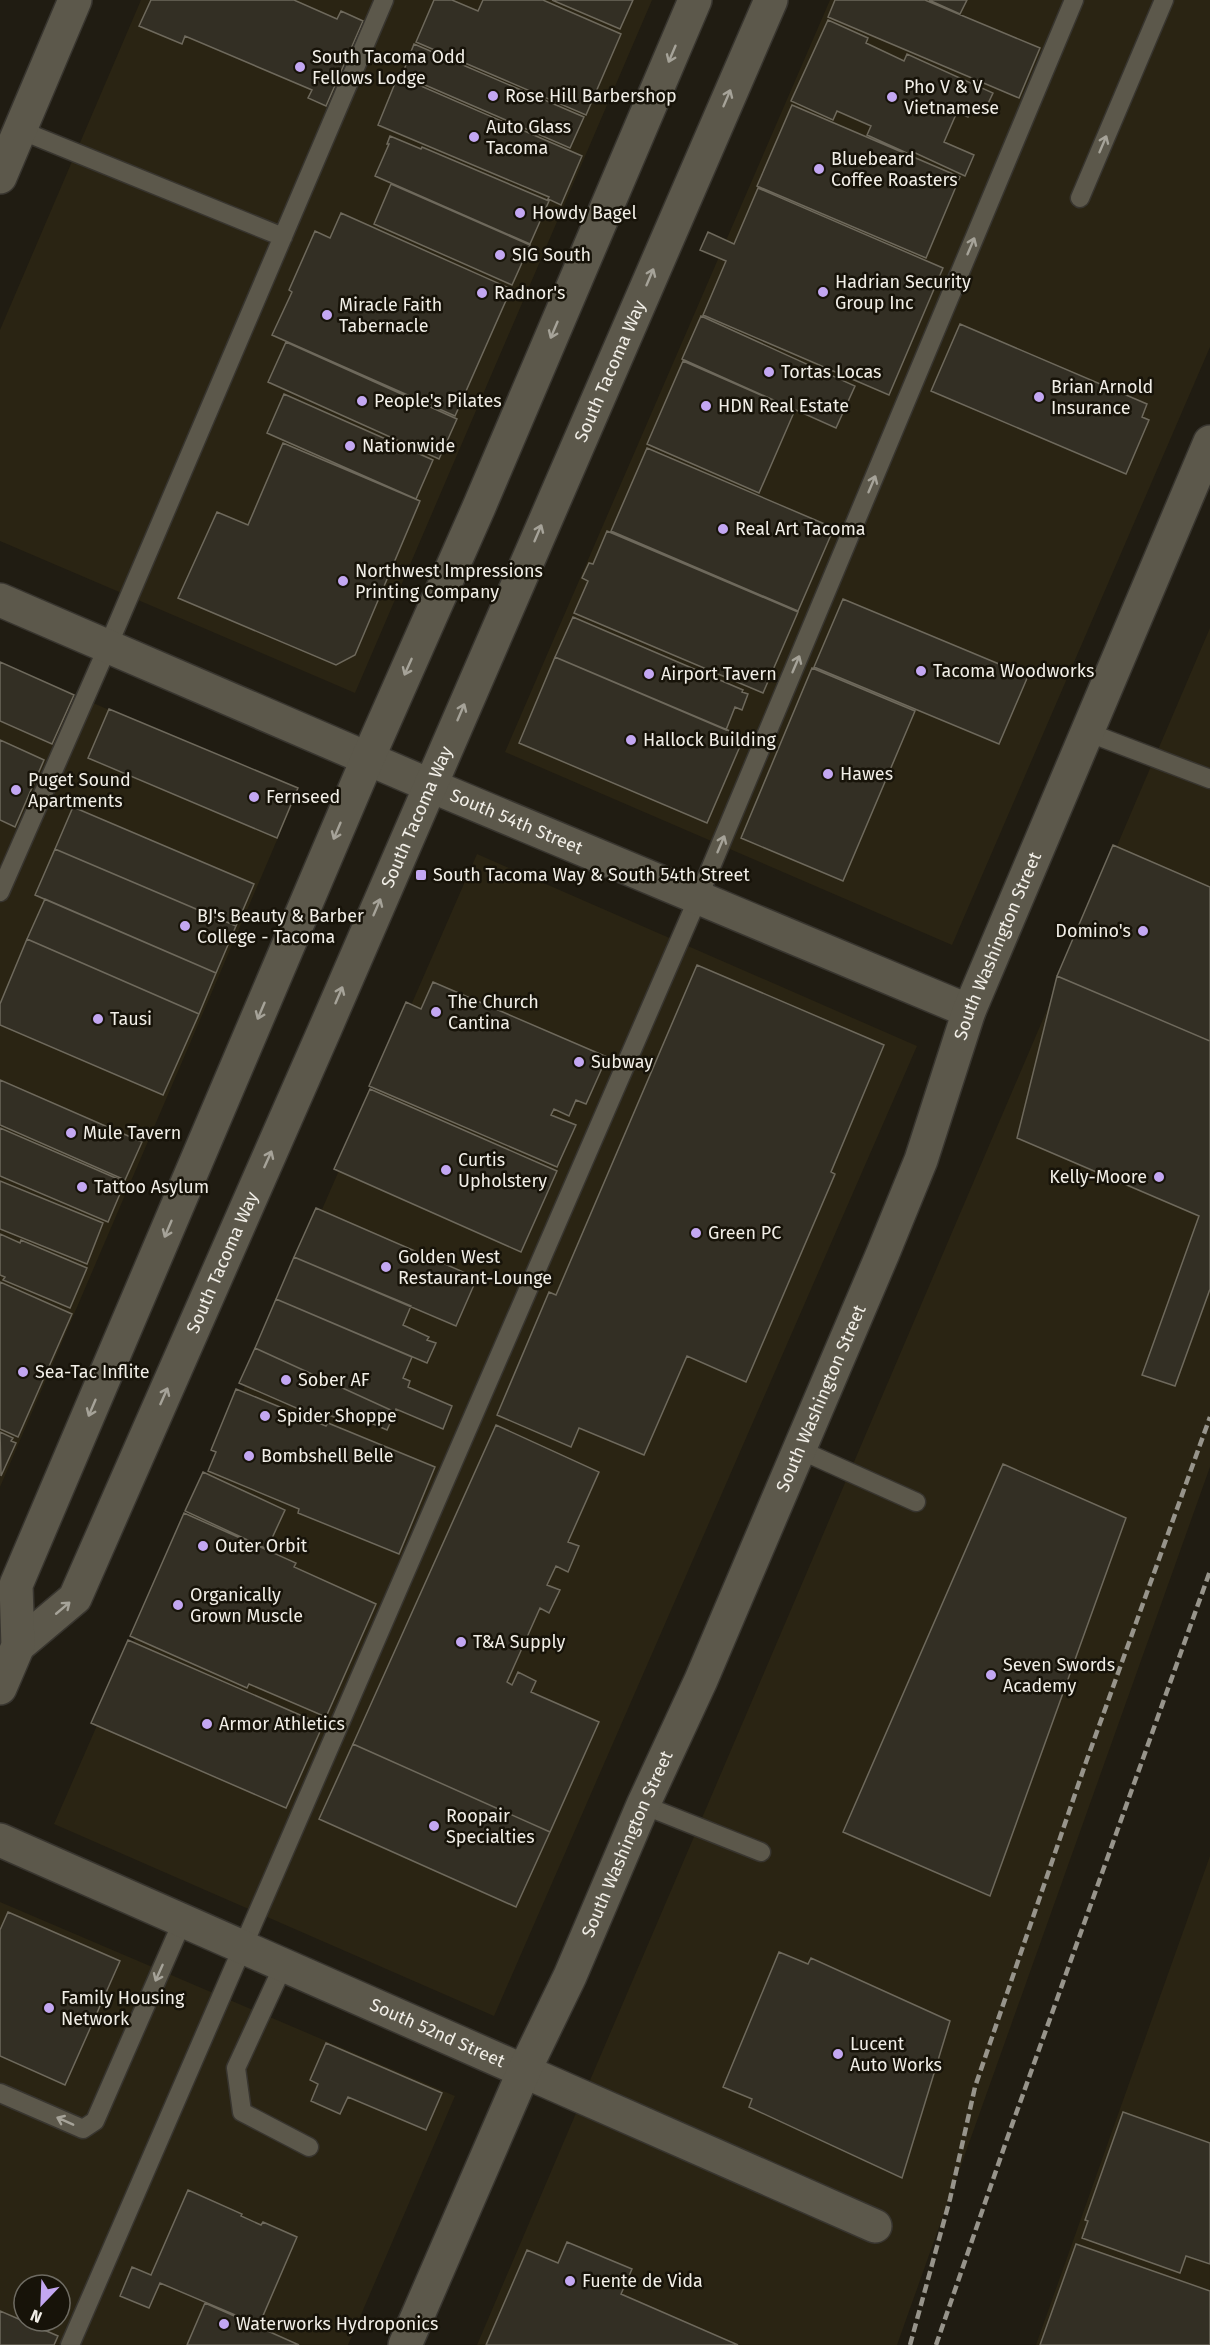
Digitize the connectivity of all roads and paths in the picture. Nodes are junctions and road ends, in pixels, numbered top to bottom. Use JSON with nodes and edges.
{"nodes":[{"id":1,"x":75,"y":0,"type":"edge"},
{"id":2,"x":384,"y":0,"type":"edge"},
{"id":3,"x":694,"y":0,"type":"edge"},
{"id":4,"x":771,"y":0,"type":"edge"},
{"id":5,"x":1074,"y":0,"type":"edge"},
{"id":6,"x":1164,"y":0,"type":"edge"},
{"id":7,"x":20,"y":130,"type":"junction"},
{"id":8,"x":0,"y":177,"type":"edge"},
{"id":9,"x":1080,"y":198,"type":"dead end"},
{"id":10,"x":282,"y":237,"type":"junction"},
{"id":11,"x":1210,"y":442,"type":"edge"},
{"id":12,"x":0,"y":600,"type":"edge"},
{"id":13,"x":108,"y":646,"type":"junction"},
{"id":14,"x":1087,"y":732,"type":"junction"},
{"id":15,"x":368,"y":758,"type":"junction"},
{"id":16,"x":1210,"y":779,"type":"edge"},
{"id":17,"x":429,"y":785,"type":"junction"},
{"id":18,"x":1,"y":889,"type":"edge"},
{"id":19,"x":698,"y":898,"type":"junction"},
{"id":20,"x":969,"y":1011,"type":"junction"},
{"id":21,"x":798,"y":1449,"type":"junction"},
{"id":22,"x":916,"y":1502,"type":"dead end"},
{"id":23,"x":8,"y":1582,"type":"edge"},
{"id":24,"x":18,"y":1646,"type":"junction"},
{"id":25,"x":0,"y":1688,"type":"edge"},
{"id":26,"x":643,"y":1805,"type":"junction"},
{"id":27,"x":0,"y":1840,"type":"edge"},
{"id":28,"x":761,"y":1852,"type":"dead end"},
{"id":29,"x":183,"y":1920,"type":"junction"},
{"id":30,"x":244,"y":1946,"type":"junction"},
{"id":31,"x":284,"y":1964,"type":"junction"},
{"id":32,"x":524,"y":2071,"type":"junction"},
{"id":33,"x":0,"y":2092,"type":"edge"},
{"id":34,"x":309,"y":2147,"type":"dead end"},
{"id":35,"x":875,"y":2226,"type":"dead end"},
{"id":36,"x":70,"y":2345,"type":"edge"},
{"id":37,"x":405,"y":2345,"type":"edge"}],
"edges":[{"from":1,"to":7,"type":"street"},
{"from":2,"to":10,"type":"lane"},
{"from":3,"to":15,"type":"street","name":"South Tacoma Way","one_way":true},
{"from":17,"to":4,"type":"street","name":"South Tacoma Way","one_way":true},
{"from":19,"to":5,"type":"lane","one_way":true},
{"from":9,"to":6,"type":"lane","one_way":true},
{"from":7,"to":8,"type":"street"},
{"from":7,"to":10,"type":"lane"},
{"from":10,"to":13,"type":"lane"},
{"from":11,"to":14,"type":"street","name":"South Washington Street"},
{"from":12,"to":13,"type":"street","name":"South 54th Street"},
{"from":13,"to":15,"type":"street","name":"South 54th Street"},
{"from":13,"to":18,"type":"lane"},
{"from":14,"to":16,"type":"lane"},
{"from":14,"to":20,"type":"street","name":"South Washington Street"},
{"from":15,"to":17,"type":"street","name":"South 54th Street"},
{"from":15,"to":23,"type":"street","name":"South Tacoma Way","one_way":true},
{"from":17,"to":19,"type":"street","name":"South 54th Street"},
{"from":24,"to":17,"type":"street","name":"South Tacoma Way","one_way":true},
{"from":19,"to":20,"type":"street","name":"South 54th Street"},
{"from":19,"to":30,"type":"lane"},
{"from":20,"to":21,"type":"street","name":"South Washington Street"},
{"from":21,"to":22,"type":"lane"},
{"from":21,"to":26,"type":"street","name":"South Washington Street"},
{"from":23,"to":24,"type":"street","name":"South Tacoma Way"},
{"from":24,"to":25,"type":"street","name":"South Tacoma Way"},
{"from":26,"to":28,"type":"lane"},
{"from":26,"to":32,"type":"street","name":"South Washington Street"},
{"from":27,"to":29,"type":"street","name":"South 52nd Street"},
{"from":29,"to":30,"type":"street","name":"South 52nd Street"},
{"from":29,"to":33,"type":"lane","one_way":true},
{"from":30,"to":31,"type":"street","name":"South 52nd Street"},
{"from":30,"to":36,"type":"lane"},
{"from":31,"to":32,"type":"street","name":"South 52nd Street"},
{"from":31,"to":34,"type":"lane"},
{"from":32,"to":35,"type":"street","name":"South 52nd Street"},
{"from":32,"to":37,"type":"street","name":"South Washington Street"}]}
